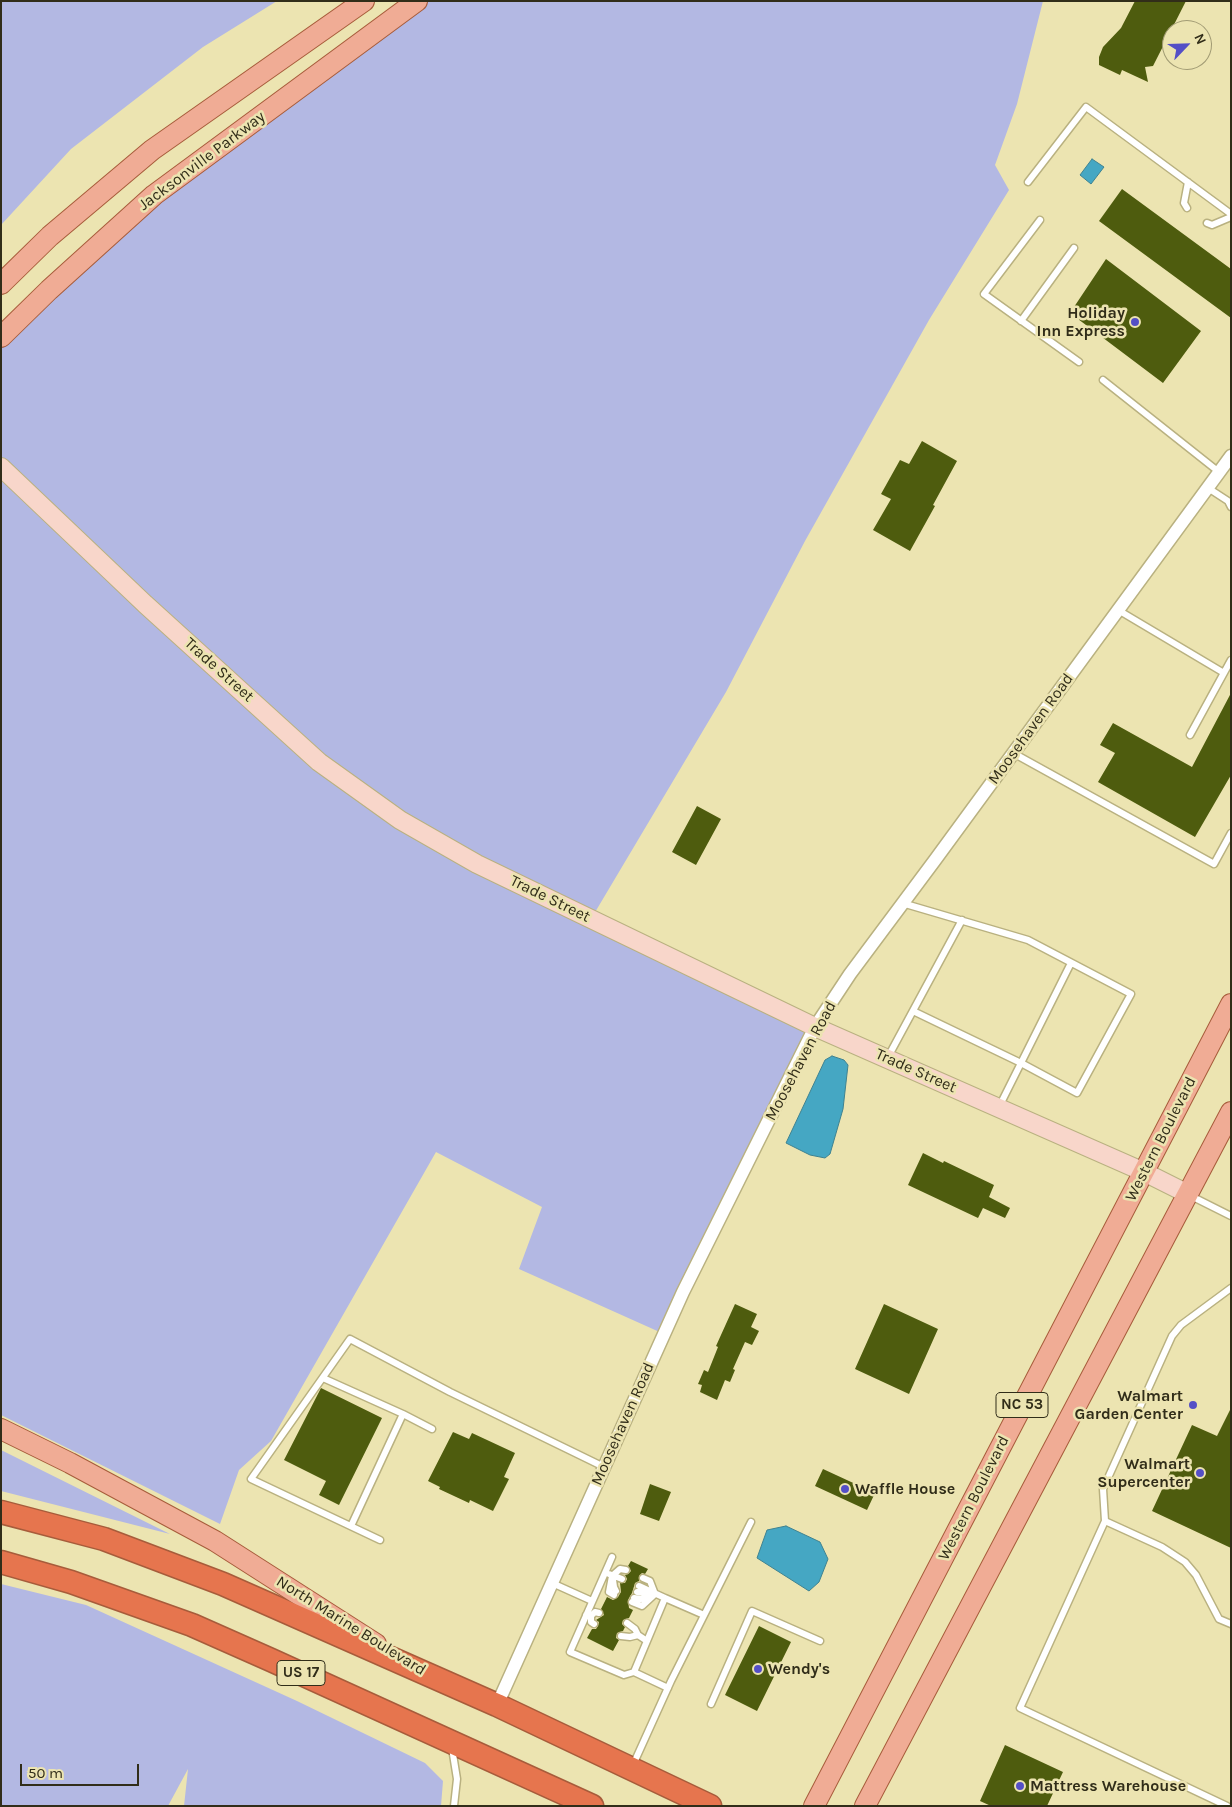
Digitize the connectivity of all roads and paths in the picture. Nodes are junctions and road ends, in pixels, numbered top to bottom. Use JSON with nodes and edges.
{"nodes":[{"id":1,"x":364,"y":1,"type":"edge"},
{"id":2,"x":417,"y":1,"type":"edge"},
{"id":3,"x":1028,"y":182,"type":"dead end"},
{"id":4,"x":1188,"y":182,"type":"junction"},
{"id":5,"x":1187,"y":208,"type":"dead end"},
{"id":6,"x":1231,"y":216,"type":"edge"},
{"id":7,"x":1040,"y":220,"type":"dead end"},
{"id":8,"x":1207,"y":223,"type":"dead end"},
{"id":9,"x":1074,"y":248,"type":"dead end"},
{"id":10,"x":1,"y":284,"type":"edge"},
{"id":11,"x":1021,"y":321,"type":"junction"},
{"id":12,"x":1,"y":337,"type":"edge"},
{"id":13,"x":1079,"y":362,"type":"dead end"},
{"id":14,"x":1103,"y":380,"type":"dead end"},
{"id":15,"x":1231,"y":456,"type":"edge"},
{"id":16,"x":1,"y":467,"type":"edge"},
{"id":17,"x":1219,"y":472,"type":"junction"},
{"id":18,"x":1208,"y":488,"type":"junction"},
{"id":19,"x":1231,"y":507,"type":"edge"},
{"id":20,"x":1118,"y":610,"type":"junction"},
{"id":21,"x":1231,"y":660,"type":"edge"},
{"id":22,"x":1224,"y":673,"type":"junction"},
{"id":23,"x":1190,"y":736,"type":"dead end"},
{"id":24,"x":1013,"y":753,"type":"junction"},
{"id":25,"x":1231,"y":833,"type":"edge"},
{"id":26,"x":902,"y":903,"type":"junction"},
{"id":27,"x":962,"y":920,"type":"junction"},
{"id":28,"x":1071,"y":963,"type":"junction"},
{"id":29,"x":1231,"y":1004,"type":"edge"},
{"id":30,"x":913,"y":1011,"type":"junction"},
{"id":31,"x":815,"y":1027,"type":"junction"},
{"id":32,"x":888,"y":1059,"type":"junction"},
{"id":33,"x":1021,"y":1063,"type":"junction"},
{"id":34,"x":998,"y":1107,"type":"junction"},
{"id":35,"x":1231,"y":1112,"type":"edge"},
{"id":36,"x":1144,"y":1172,"type":"junction"},
{"id":37,"x":1188,"y":1194,"type":"junction"},
{"id":38,"x":1231,"y":1216,"type":"edge"},
{"id":39,"x":1231,"y":1288,"type":"edge"},
{"id":40,"x":323,"y":1378,"type":"junction"},
{"id":41,"x":403,"y":1414,"type":"junction"},
{"id":42,"x":432,"y":1428,"type":"dead end"},
{"id":43,"x":1,"y":1429,"type":"edge"},
{"id":44,"x":604,"y":1467,"type":"junction"},
{"id":45,"x":1,"y":1512,"type":"edge"},
{"id":46,"x":1105,"y":1520,"type":"junction"},
{"id":47,"x":751,"y":1522,"type":"dead end"},
{"id":48,"x":351,"y":1526,"type":"junction"},
{"id":49,"x":380,"y":1540,"type":"dead end"},
{"id":50,"x":612,"y":1558,"type":"dead end"},
{"id":51,"x":1,"y":1562,"type":"edge"},
{"id":52,"x":626,"y":1570,"type":"dead end"},
{"id":53,"x":605,"y":1573,"type":"junction"},
{"id":54,"x":612,"y":1576,"type":"junction"},
{"id":55,"x":643,"y":1578,"type":"dead end"},
{"id":56,"x":552,"y":1583,"type":"junction"},
{"id":57,"x":655,"y":1594,"type":"junction"},
{"id":58,"x":665,"y":1598,"type":"junction"},
{"id":59,"x":592,"y":1601,"type":"junction"},
{"id":60,"x":599,"y":1614,"type":"dead end"},
{"id":61,"x":588,"y":1615,"type":"junction"},
{"id":62,"x":704,"y":1615,"type":"junction"},
{"id":63,"x":626,"y":1623,"type":"dead end"},
{"id":64,"x":594,"y":1624,"type":"dead end"},
{"id":65,"x":1231,"y":1624,"type":"edge"},
{"id":66,"x":638,"y":1635,"type":"junction"},
{"id":67,"x":621,"y":1636,"type":"dead end"},
{"id":68,"x":647,"y":1640,"type":"junction"},
{"id":69,"x":820,"y":1640,"type":"dead end"},
{"id":70,"x":420,"y":1672,"type":"junction"},
{"id":71,"x":634,"y":1672,"type":"junction"},
{"id":72,"x":668,"y":1688,"type":"junction"},
{"id":73,"x":712,"y":1704,"type":"dead end"},
{"id":74,"x":497,"y":1705,"type":"junction"},
{"id":75,"x":451,"y":1742,"type":"junction"},
{"id":76,"x":632,"y":1769,"type":"junction"},
{"id":77,"x":454,"y":1806,"type":"edge"},
{"id":78,"x":592,"y":1806,"type":"edge"},
{"id":79,"x":710,"y":1806,"type":"edge"},
{"id":80,"x":814,"y":1806,"type":"edge"},
{"id":81,"x":865,"y":1806,"type":"edge"},
{"id":82,"x":1227,"y":1806,"type":"edge"}],
"edges":[{"from":1,"to":10,"type":"main road"},
{"from":2,"to":12,"type":"main road","name":"Jacksonville Parkway"},
{"from":3,"to":4,"type":"lane"},
{"from":4,"to":5,"type":"lane"},
{"from":4,"to":6,"type":"lane"},
{"from":6,"to":8,"type":"lane"},
{"from":7,"to":11,"type":"lane"},
{"from":9,"to":11,"type":"lane"},
{"from":11,"to":13,"type":"lane"},
{"from":14,"to":17,"type":"lane"},
{"from":15,"to":17,"type":"street","name":"Moosehaven Road"},
{"from":16,"to":31,"type":"street","name":"Trade Street"},
{"from":17,"to":18,"type":"street","name":"Moosehaven Road"},
{"from":18,"to":19,"type":"lane"},
{"from":18,"to":20,"type":"street","name":"Moosehaven Road"},
{"from":20,"to":22,"type":"lane"},
{"from":20,"to":24,"type":"street","name":"Moosehaven Road"},
{"from":21,"to":22,"type":"lane"},
{"from":22,"to":23,"type":"lane"},
{"from":24,"to":25,"type":"lane"},
{"from":24,"to":26,"type":"street","name":"Moosehaven Road"},
{"from":26,"to":27,"type":"lane"},
{"from":26,"to":31,"type":"street","name":"Moosehaven Road"},
{"from":27,"to":28,"type":"lane"},
{"from":27,"to":30,"type":"lane"},
{"from":28,"to":33,"type":"lane"},
{"from":28,"to":33,"type":"lane"},
{"from":29,"to":36,"type":"main road","name":"Western Boulevard","number":"NC 53"},
{"from":30,"to":32,"type":"lane"},
{"from":30,"to":33,"type":"lane"},
{"from":31,"to":32,"type":"street","name":"Trade Street"},
{"from":31,"to":44,"type":"street","name":"Moosehaven Road"},
{"from":32,"to":34,"type":"street","name":"Trade Street"},
{"from":33,"to":34,"type":"lane"},
{"from":34,"to":36,"type":"street","name":"Trade Street"},
{"from":35,"to":37,"type":"main road","number":"NC 53"},
{"from":36,"to":37,"type":"street","name":"Trade Street"},
{"from":36,"to":80,"type":"main road","name":"Western Boulevard","number":"NC 53"},
{"from":37,"to":38,"type":"lane"},
{"from":37,"to":81,"type":"main road","number":"NC 53"},
{"from":39,"to":46,"type":"lane"},
{"from":40,"to":41,"type":"lane"},
{"from":40,"to":44,"type":"lane"},
{"from":40,"to":48,"type":"lane"},
{"from":41,"to":42,"type":"lane"},
{"from":41,"to":48,"type":"lane"},
{"from":43,"to":70,"type":"main road","name":"North Marine Boulevard"},
{"from":44,"to":56,"type":"street","name":"Moosehaven Road"},
{"from":45,"to":70,"type":"highway"},
{"from":46,"to":65,"type":"lane"},
{"from":46,"to":82,"type":"lane"},
{"from":47,"to":62,"type":"lane"},
{"from":48,"to":49,"type":"lane"},
{"from":50,"to":53,"type":"lane"},
{"from":51,"to":75,"type":"highway","number":"US 17"},
{"from":52,"to":54,"type":"lane"},
{"from":53,"to":54,"type":"lane"},
{"from":53,"to":59,"type":"lane"},
{"from":54,"to":54,"type":"lane"},
{"from":55,"to":57,"type":"lane"},
{"from":56,"to":59,"type":"lane"},
{"from":56,"to":74,"type":"street","name":"Moosehaven Road"},
{"from":57,"to":57,"type":"lane"},
{"from":57,"to":58,"type":"lane"},
{"from":58,"to":62,"type":"lane"},
{"from":58,"to":68,"type":"lane"},
{"from":59,"to":61,"type":"lane"},
{"from":60,"to":61,"type":"lane"},
{"from":61,"to":64,"type":"lane"},
{"from":61,"to":71,"type":"lane"},
{"from":62,"to":72,"type":"lane"},
{"from":63,"to":66,"type":"lane"},
{"from":66,"to":67,"type":"lane"},
{"from":66,"to":68,"type":"lane"},
{"from":68,"to":71,"type":"lane"},
{"from":69,"to":73,"type":"lane"},
{"from":70,"to":74,"type":"highway","name":"North Marine Boulevard"},
{"from":71,"to":72,"type":"lane"},
{"from":72,"to":76,"type":"lane"},
{"from":74,"to":76,"type":"highway","name":"North Marine Boulevard"},
{"from":75,"to":77,"type":"lane"},
{"from":75,"to":78,"type":"highway","number":"US 17"},
{"from":76,"to":79,"type":"highway","name":"North Marine Boulevard"}]}
